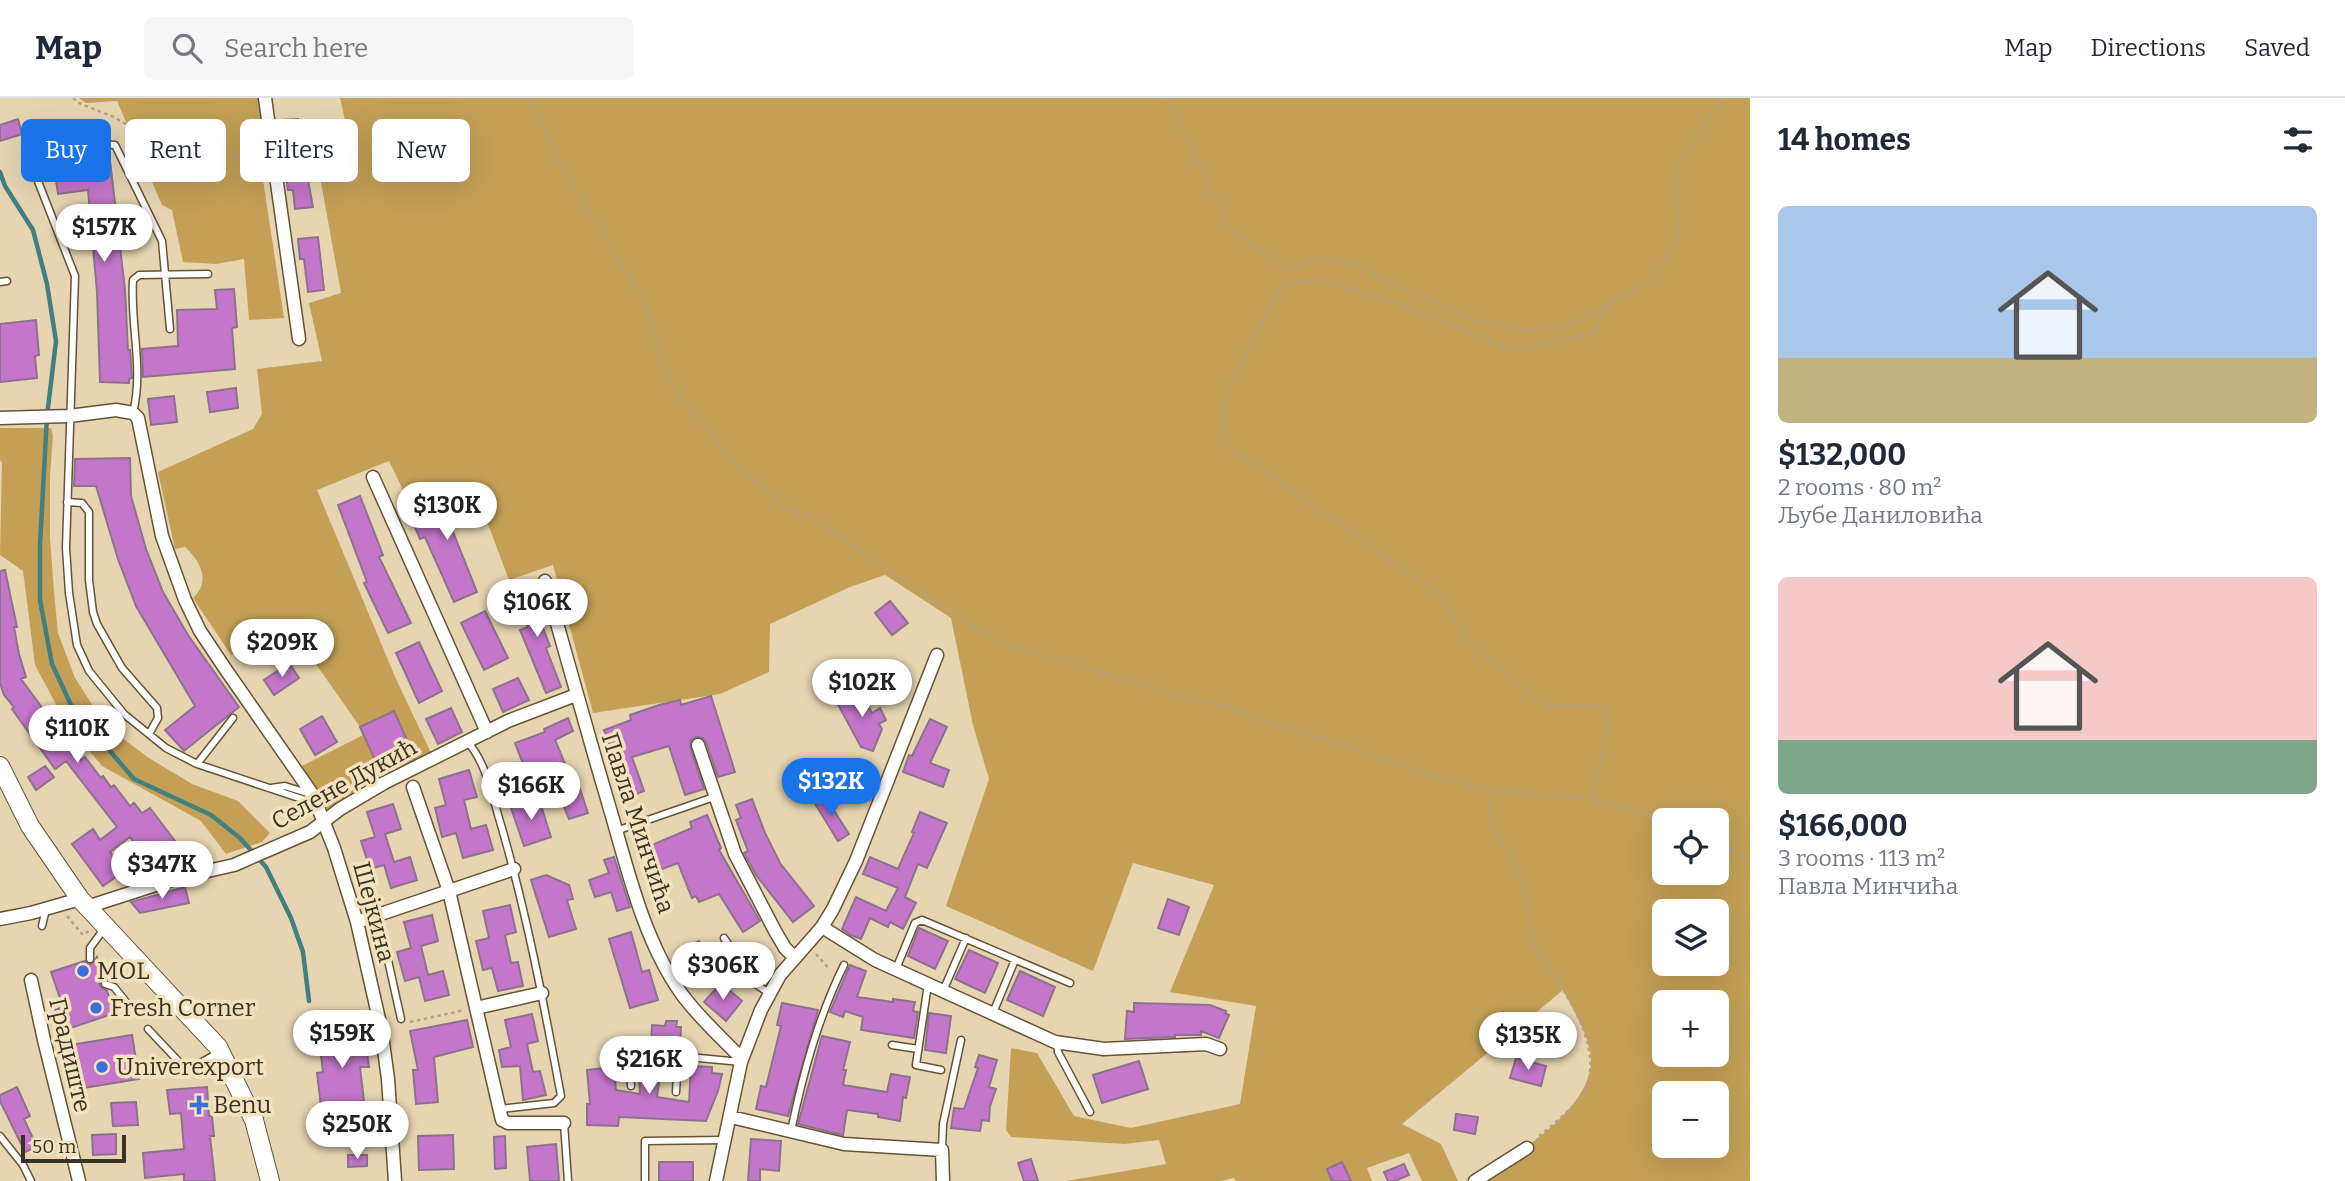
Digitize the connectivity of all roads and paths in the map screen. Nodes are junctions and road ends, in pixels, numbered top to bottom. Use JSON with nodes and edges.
{"nodes":[{"id":1,"x":73,"y":98,"type":"edge"},
{"id":2,"x":265,"y":98,"type":"edge"},
{"id":3,"x":527,"y":98,"type":"edge"},
{"id":4,"x":1166,"y":98,"type":"edge"},
{"id":5,"x":1722,"y":98,"type":"edge"},
{"id":6,"x":268,"y":119,"type":"edge"},
{"id":7,"x":240,"y":159,"type":"edge"},
{"id":8,"x":276,"y":182,"type":"edge"},
{"id":9,"x":167,"y":274,"type":"junction"},
{"id":10,"x":208,"y":274,"type":"dead end"},
{"id":11,"x":1612,"y":300,"type":"junction"},
{"id":12,"x":170,"y":329,"type":"dead end"},
{"id":13,"x":299,"y":339,"type":"dead end"},
{"id":14,"x":134,"y":413,"type":"junction"},
{"id":15,"x":63,"y":416,"type":"junction"},
{"id":16,"x":0,"y":418,"type":"edge"},
{"id":17,"x":373,"y":477,"type":"dead end"},
{"id":18,"x":67,"y":502,"type":"junction"},
{"id":19,"x":545,"y":581,"type":"dead end"},
{"id":20,"x":937,"y":655,"type":"dead end"},
{"id":21,"x":576,"y":695,"type":"junction"},
{"id":22,"x":233,"y":718,"type":"dead end"},
{"id":23,"x":487,"y":732,"type":"junction"},
{"id":24,"x":149,"y":734,"type":"junction"},
{"id":25,"x":467,"y":741,"type":"junction"},
{"id":26,"x":698,"y":745,"type":"dead end"},
{"id":27,"x":197,"y":764,"type":"junction"},
{"id":28,"x":0,"y":766,"type":"edge"},
{"id":29,"x":413,"y":788,"type":"dead end"},
{"id":30,"x":1494,"y":791,"type":"junction"},
{"id":31,"x":715,"y":797,"type":"junction"},
{"id":32,"x":315,"y":799,"type":"junction"},
{"id":33,"x":1592,"y":799,"type":"junction"},
{"id":34,"x":1652,"y":817,"type":"edge"},
{"id":35,"x":326,"y":822,"type":"junction"},
{"id":36,"x":616,"y":831,"type":"junction"},
{"id":37,"x":1729,"y":849,"type":"edge"},
{"id":38,"x":1750,"y":862,"type":"edge"},
{"id":39,"x":514,"y":869,"type":"junction"},
{"id":40,"x":449,"y":891,"type":"junction"},
{"id":41,"x":84,"y":903,"type":"junction"},
{"id":42,"x":46,"y":909,"type":"junction"},
{"id":43,"x":378,"y":915,"type":"junction"},
{"id":44,"x":0,"y":919,"type":"edge"},
{"id":45,"x":357,"y":922,"type":"junction"},
{"id":46,"x":42,"y":926,"type":"dead end"},
{"id":47,"x":822,"y":927,"type":"junction"},
{"id":48,"x":105,"y":928,"type":"junction"},
{"id":49,"x":724,"y":938,"type":"dead end"},
{"id":50,"x":966,"y":938,"type":"junction"},
{"id":51,"x":805,"y":945,"type":"junction"},
{"id":52,"x":794,"y":957,"type":"junction"},
{"id":53,"x":90,"y":959,"type":"dead end"},
{"id":54,"x":1015,"y":960,"type":"junction"},
{"id":55,"x":844,"y":965,"type":"dead end"},
{"id":56,"x":896,"y":969,"type":"junction"},
{"id":57,"x":837,"y":978,"type":"junction"},
{"id":58,"x":32,"y":980,"type":"dead end"},
{"id":59,"x":105,"y":984,"type":"dead end"},
{"id":60,"x":928,"y":984,"type":"junction"},
{"id":61,"x":1070,"y":984,"type":"dead end"},
{"id":62,"x":943,"y":991,"type":"junction"},
{"id":63,"x":542,"y":993,"type":"junction"},
{"id":64,"x":769,"y":993,"type":"junction"},
{"id":65,"x":181,"y":1005,"type":"junction"},
{"id":66,"x":476,"y":1008,"type":"junction"},
{"id":67,"x":459,"y":1011,"type":"dead end"},
{"id":68,"x":993,"y":1013,"type":"junction"},
{"id":69,"x":403,"y":1021,"type":"joint"},
{"id":70,"x":148,"y":1029,"type":"dead end"},
{"id":71,"x":961,"y":1040,"type":"dead end"},
{"id":72,"x":1057,"y":1043,"type":"junction"},
{"id":73,"x":892,"y":1045,"type":"dead end"},
{"id":74,"x":918,"y":1049,"type":"junction"},
{"id":75,"x":1220,"y":1049,"type":"dead end"},
{"id":76,"x":220,"y":1051,"type":"junction"},
{"id":77,"x":678,"y":1056,"type":"junction"},
{"id":78,"x":742,"y":1061,"type":"junction"},
{"id":79,"x":941,"y":1070,"type":"dead end"},
{"id":80,"x":631,"y":1086,"type":"dead end"},
{"id":81,"x":676,"y":1092,"type":"dead end"},
{"id":82,"x":500,"y":1109,"type":"junction"},
{"id":83,"x":1090,"y":1112,"type":"dead end"},
{"id":84,"x":731,"y":1117,"type":"junction"},
{"id":85,"x":564,"y":1123,"type":"joint"},
{"id":86,"x":791,"y":1131,"type":"junction"},
{"id":87,"x":0,"y":1136,"type":"edge"},
{"id":88,"x":725,"y":1140,"type":"junction"},
{"id":89,"x":1527,"y":1147,"type":"joint"},
{"id":90,"x":942,"y":1150,"type":"junction"},
{"id":91,"x":645,"y":1180,"type":"edge"},
{"id":92,"x":31,"y":1181,"type":"edge"},
{"id":93,"x":79,"y":1181,"type":"edge"},
{"id":94,"x":270,"y":1181,"type":"edge"},
{"id":95,"x":395,"y":1181,"type":"edge"},
{"id":96,"x":568,"y":1181,"type":"edge"},
{"id":97,"x":716,"y":1181,"type":"edge"},
{"id":98,"x":943,"y":1181,"type":"edge"},
{"id":99,"x":1475,"y":1181,"type":"edge"}],
"edges":[{"from":1,"to":7,"type":"path"},
{"from":2,"to":6,"type":"street"},
{"from":3,"to":30,"type":"path"},
{"from":4,"to":11,"type":"path"},
{"from":5,"to":11,"type":"path"},
{"from":8,"to":13,"type":"street"},
{"from":9,"to":10,"type":"lane"},
{"from":9,"to":12,"type":"lane"},
{"from":9,"to":14,"type":"lane"},
{"from":9,"to":15,"type":"lane"},
{"from":11,"to":33,"type":"path"},
{"from":14,"to":15,"type":"street"},
{"from":14,"to":32,"type":"street","name":"Шејкина"},
{"from":15,"to":16,"type":"street"},
{"from":15,"to":18,"type":"lane"},
{"from":17,"to":23,"type":"street"},
{"from":18,"to":24,"type":"lane"},
{"from":18,"to":24,"type":"lane"},
{"from":19,"to":21,"type":"street","name":"Павла Минчића"},
{"from":20,"to":47,"type":"street"},
{"from":21,"to":23,"type":"street","name":"Селене Дукић"},
{"from":21,"to":36,"type":"street","name":"Павла Минчића"},
{"from":22,"to":27,"type":"lane"},
{"from":23,"to":25,"type":"street","name":"Селене Дукић"},
{"from":24,"to":27,"type":"lane"},
{"from":25,"to":35,"type":"street","name":"Селене Дукић"},
{"from":25,"to":39,"type":"lane"},
{"from":26,"to":31,"type":"street"},
{"from":27,"to":32,"type":"lane"},
{"from":28,"to":41,"type":"main road"},
{"from":29,"to":40,"type":"street"},
{"from":30,"to":33,"type":"path"},
{"from":30,"to":89,"type":"path"},
{"from":31,"to":36,"type":"lane"},
{"from":31,"to":52,"type":"street"},
{"from":32,"to":35,"type":"street","name":"Шејкина"},
{"from":33,"to":34,"type":"path"},
{"from":35,"to":41,"type":"street","name":"Селене Дукић"},
{"from":35,"to":45,"type":"street","name":"Шејкина"},
{"from":36,"to":78,"type":"street","name":"Павла Минчића"},
{"from":37,"to":38,"type":"path"},
{"from":39,"to":40,"type":"street"},
{"from":39,"to":63,"type":"lane"},
{"from":40,"to":43,"type":"street"},
{"from":40,"to":66,"type":"street"},
{"from":41,"to":42,"type":"street","name":"Селене Дукић"},
{"from":41,"to":48,"type":"main road"},
{"from":42,"to":44,"type":"street","name":"Селене Дукић"},
{"from":42,"to":46,"type":"lane"},
{"from":43,"to":45,"type":"street"},
{"from":43,"to":69,"type":"lane"},
{"from":45,"to":95,"type":"street","name":"Шејкина"},
{"from":47,"to":51,"type":"street"},
{"from":47,"to":56,"type":"street"},
{"from":48,"to":53,"type":"lane"},
{"from":48,"to":65,"type":"main road"},
{"from":49,"to":64,"type":"lane"},
{"from":50,"to":54,"type":"lane"},
{"from":50,"to":56,"type":"lane"},
{"from":50,"to":62,"type":"lane"},
{"from":51,"to":52,"type":"street"},
{"from":51,"to":57,"type":"path"},
{"from":52,"to":64,"type":"street"},
{"from":54,"to":61,"type":"lane"},
{"from":54,"to":68,"type":"lane"},
{"from":55,"to":57,"type":"lane"},
{"from":56,"to":60,"type":"street"},
{"from":57,"to":86,"type":"lane"},
{"from":58,"to":93,"type":"street","name":"Градиште"},
{"from":59,"to":65,"type":"lane"},
{"from":60,"to":62,"type":"street"},
{"from":60,"to":74,"type":"lane"},
{"from":62,"to":68,"type":"street"},
{"from":63,"to":66,"type":"street"},
{"from":63,"to":82,"type":"lane"},
{"from":64,"to":78,"type":"street"},
{"from":65,"to":76,"type":"main road"},
{"from":66,"to":82,"type":"street"},
{"from":67,"to":69,"type":"path"},
{"from":68,"to":72,"type":"street"},
{"from":70,"to":76,"type":"lane"},
{"from":71,"to":90,"type":"lane"},
{"from":72,"to":75,"type":"street"},
{"from":72,"to":83,"type":"lane"},
{"from":73,"to":74,"type":"lane"},
{"from":74,"to":79,"type":"lane"},
{"from":76,"to":94,"type":"main road"},
{"from":77,"to":78,"type":"lane"},
{"from":77,"to":80,"type":"lane"},
{"from":77,"to":81,"type":"lane"},
{"from":78,"to":84,"type":"street"},
{"from":82,"to":85,"type":"street"},
{"from":84,"to":86,"type":"street"},
{"from":84,"to":88,"type":"street"},
{"from":85,"to":96,"type":"lane"},
{"from":86,"to":90,"type":"street"},
{"from":87,"to":92,"type":"lane"},
{"from":88,"to":91,"type":"lane"},
{"from":88,"to":97,"type":"street"},
{"from":89,"to":99,"type":"street"},
{"from":90,"to":98,"type":"street"}]}
